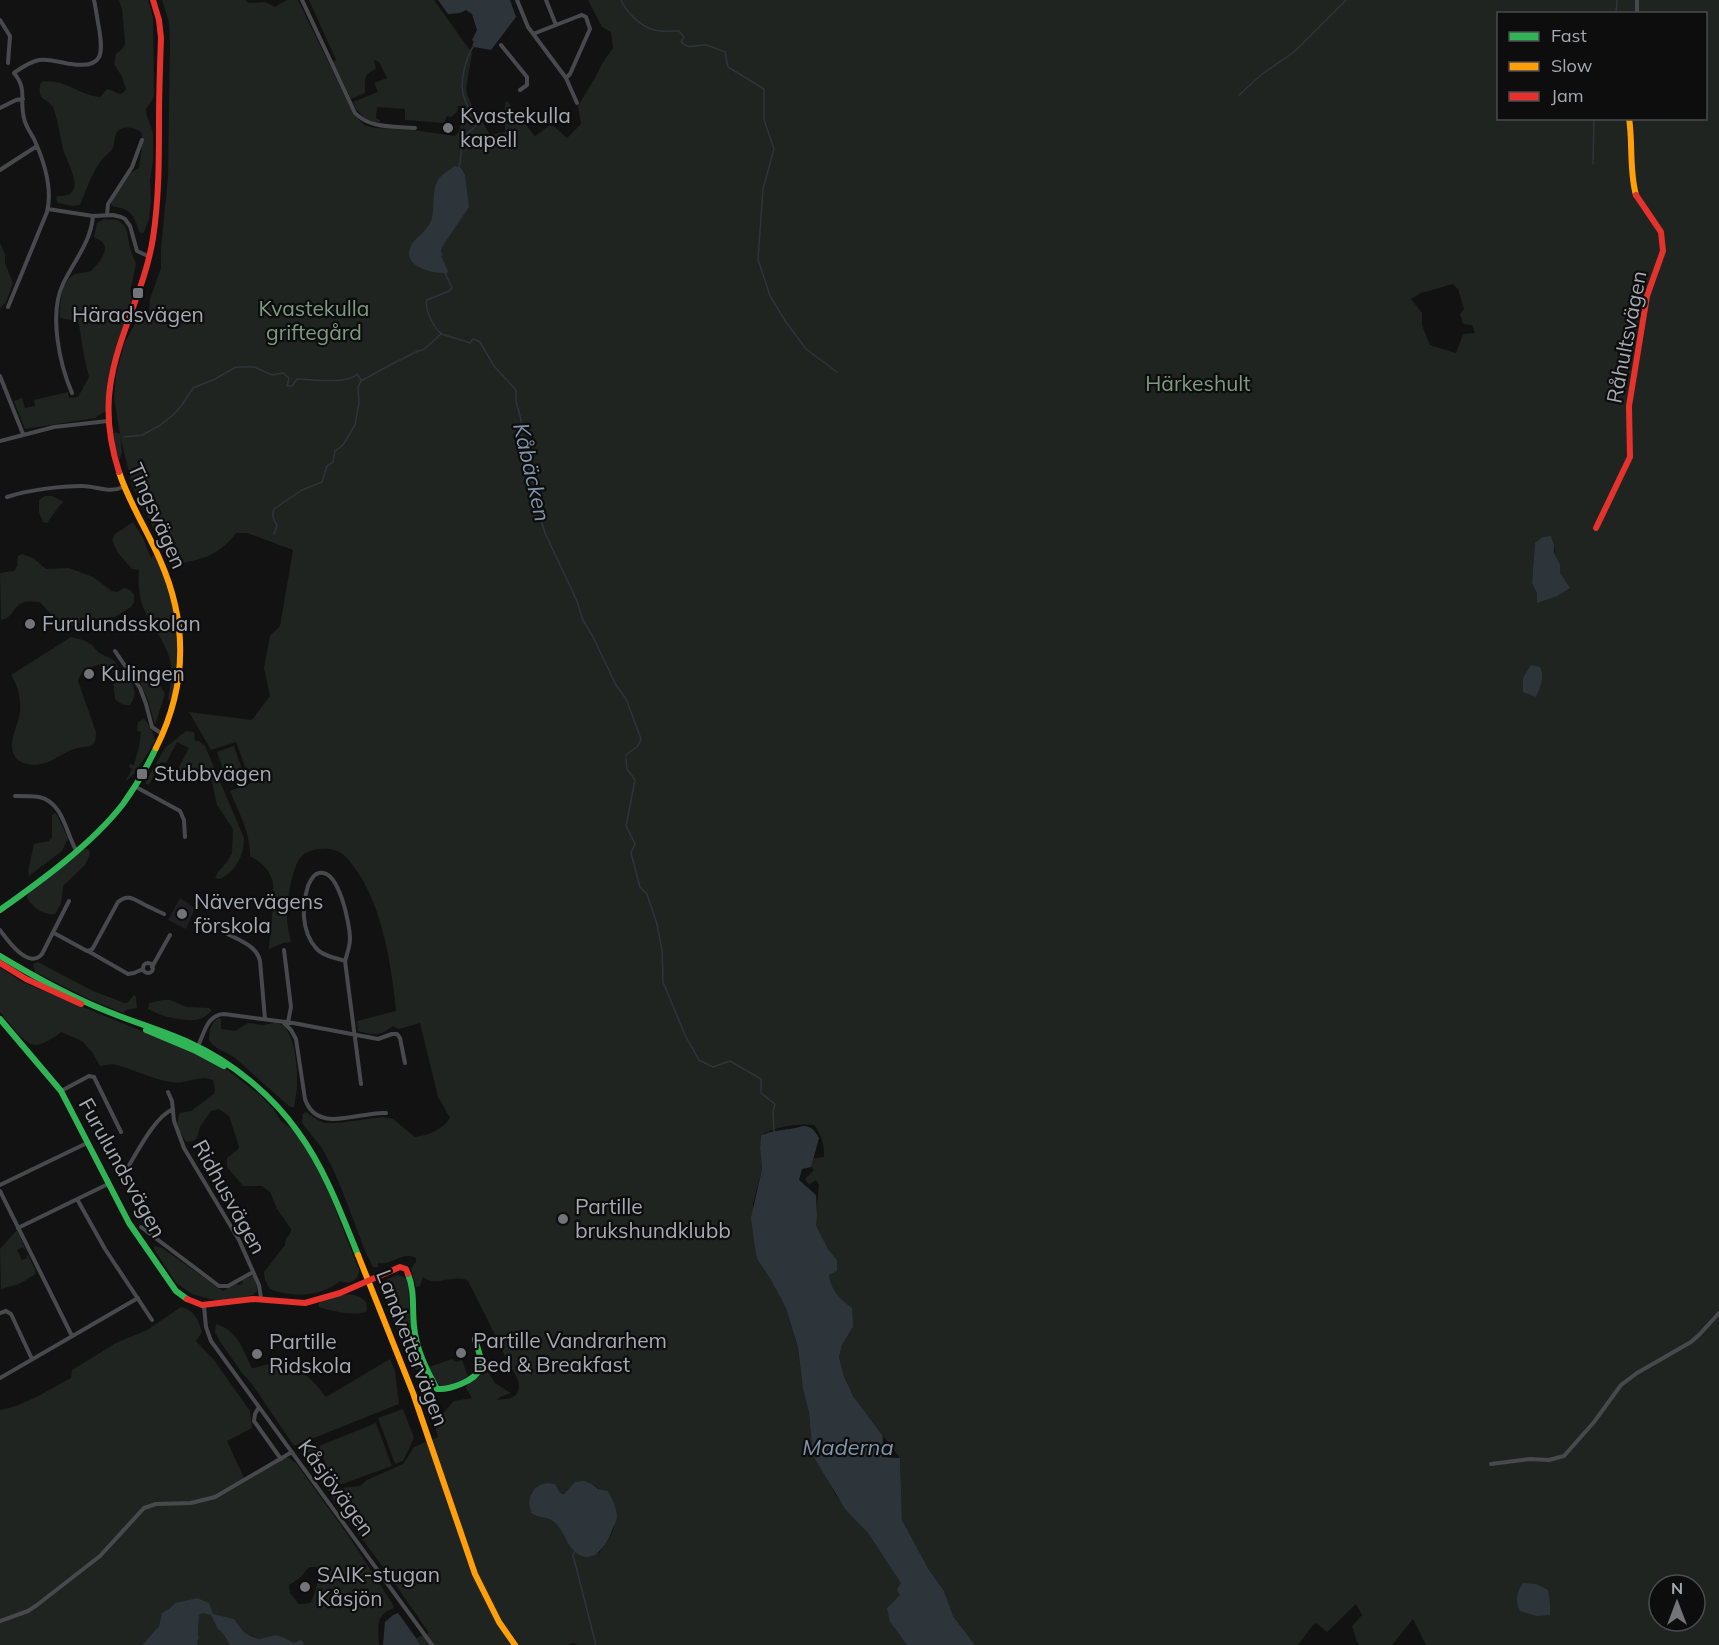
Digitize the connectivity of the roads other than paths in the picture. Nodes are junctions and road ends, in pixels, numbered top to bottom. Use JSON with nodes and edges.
{"nodes":[{"id":1,"x":93,"y":0,"type":"edge"},
{"id":2,"x":153,"y":0,"type":"edge"},
{"id":3,"x":302,"y":0,"type":"edge"},
{"id":4,"x":517,"y":0,"type":"edge"},
{"id":5,"x":546,"y":0,"type":"edge"},
{"id":6,"x":1,"y":23,"type":"edge"},
{"id":7,"x":556,"y":25,"type":"junction"},
{"id":8,"x":532,"y":34,"type":"junction"},
{"id":9,"x":501,"y":45,"type":"dead end"},
{"id":10,"x":8,"y":63,"type":"dead end"},
{"id":11,"x":566,"y":78,"type":"junction"},
{"id":12,"x":520,"y":90,"type":"dead end"},
{"id":13,"x":23,"y":99,"type":"junction"},
{"id":14,"x":577,"y":102,"type":"dead end"},
{"id":15,"x":0,"y":108,"type":"edge"},
{"id":16,"x":1629,"y":120,"type":"edge"},
{"id":17,"x":415,"y":128,"type":"dead end"},
{"id":18,"x":142,"y":140,"type":"dead end"},
{"id":19,"x":37,"y":146,"type":"junction"},
{"id":20,"x":0,"y":170,"type":"edge"},
{"id":21,"x":48,"y":209,"type":"junction"},
{"id":22,"x":107,"y":215,"type":"junction"},
{"id":23,"x":93,"y":216,"type":"junction"},
{"id":24,"x":150,"y":257,"type":"junction"},
{"id":25,"x":8,"y":307,"type":"dead end"},
{"id":26,"x":0,"y":376,"type":"edge"},
{"id":27,"x":72,"y":393,"type":"dead end"},
{"id":28,"x":108,"y":421,"type":"junction"},
{"id":29,"x":23,"y":434,"type":"junction"},
{"id":30,"x":0,"y":441,"type":"edge"},
{"id":31,"x":123,"y":487,"type":"junction"},
{"id":32,"x":7,"y":497,"type":"dead end"},
{"id":33,"x":1596,"y":528,"type":"dead end"},
{"id":34,"x":115,"y":651,"type":"dead end"},
{"id":35,"x":163,"y":734,"type":"junction"},
{"id":36,"x":136,"y":787,"type":"junction"},
{"id":37,"x":15,"y":796,"type":"dead end"},
{"id":38,"x":185,"y":837,"type":"dead end"},
{"id":39,"x":76,"y":851,"type":"junction"},
{"id":40,"x":69,"y":901,"type":"dead end"},
{"id":41,"x":0,"y":910,"type":"edge"},
{"id":42,"x":164,"y":914,"type":"dead end"},
{"id":43,"x":0,"y":930,"type":"edge"},
{"id":44,"x":222,"y":931,"type":"dead end"},
{"id":45,"x":54,"y":933,"type":"junction"},
{"id":46,"x":170,"y":935,"type":"dead end"},
{"id":47,"x":284,"y":950,"type":"dead end"},
{"id":48,"x":89,"y":951,"type":"junction"},
{"id":49,"x":0,"y":956,"type":"edge"},
{"id":50,"x":345,"y":961,"type":"junction"},
{"id":51,"x":0,"y":963,"type":"edge"},
{"id":52,"x":0,"y":1019,"type":"edge"},
{"id":53,"x":265,"y":1019,"type":"junction"},
{"id":54,"x":285,"y":1022,"type":"junction"},
{"id":55,"x":355,"y":1034,"type":"junction"},
{"id":56,"x":197,"y":1049,"type":"junction"},
{"id":57,"x":405,"y":1063,"type":"dead end"},
{"id":58,"x":361,"y":1084,"type":"dead end"},
{"id":59,"x":61,"y":1091,"type":"junction"},
{"id":60,"x":168,"y":1092,"type":"dead end"},
{"id":61,"x":172,"y":1109,"type":"junction"},
{"id":62,"x":386,"y":1113,"type":"dead end"},
{"id":63,"x":121,"y":1132,"type":"dead end"},
{"id":64,"x":87,"y":1143,"type":"junction"},
{"id":65,"x":125,"y":1172,"type":"dead end"},
{"id":66,"x":108,"y":1184,"type":"junction"},
{"id":67,"x":0,"y":1185,"type":"edge"},
{"id":68,"x":0,"y":1191,"type":"edge"},
{"id":69,"x":77,"y":1199,"type":"junction"},
{"id":70,"x":141,"y":1227,"type":"dead end"},
{"id":71,"x":18,"y":1228,"type":"junction"},
{"id":72,"x":253,"y":1272,"type":"junction"},
{"id":73,"x":368,"y":1280,"type":"junction"},
{"id":74,"x":138,"y":1298,"type":"junction"},
{"id":75,"x":261,"y":1298,"type":"junction"},
{"id":76,"x":204,"y":1306,"type":"junction"},
{"id":77,"x":0,"y":1313,"type":"edge"},
{"id":78,"x":1719,"y":1313,"type":"edge"},
{"id":79,"x":152,"y":1320,"type":"dead end"},
{"id":80,"x":72,"y":1336,"type":"junction"},
{"id":81,"x":475,"y":1339,"type":"dead end"},
{"id":82,"x":32,"y":1359,"type":"junction"},
{"id":83,"x":0,"y":1378,"type":"edge"},
{"id":84,"x":259,"y":1407,"type":"junction"},
{"id":85,"x":292,"y":1452,"type":"junction"},
{"id":86,"x":281,"y":1459,"type":"junction"},
{"id":87,"x":1491,"y":1464,"type":"dead end"},
{"id":88,"x":0,"y":1621,"type":"edge"},
{"id":89,"x":432,"y":1645,"type":"edge"},
{"id":90,"x":516,"y":1645,"type":"edge"}],
"edges":[{"from":1,"to":13,"type":"street"},
{"from":2,"to":24,"type":"street","name":"Tingsvägen"},
{"from":3,"to":17,"type":"street"},
{"from":4,"to":8,"type":"street"},
{"from":5,"to":7,"type":"street"},
{"from":6,"to":10,"type":"street"},
{"from":7,"to":8,"type":"street"},
{"from":7,"to":11,"type":"street"},
{"from":8,"to":11,"type":"street"},
{"from":9,"to":12,"type":"street"},
{"from":11,"to":14,"type":"street"},
{"from":13,"to":15,"type":"street"},
{"from":13,"to":19,"type":"street"},
{"from":16,"to":33,"type":"street","name":"Råhultsvägen"},
{"from":18,"to":22,"type":"street"},
{"from":19,"to":20,"type":"street"},
{"from":19,"to":21,"type":"street"},
{"from":21,"to":23,"type":"street"},
{"from":21,"to":25,"type":"street"},
{"from":22,"to":23,"type":"street"},
{"from":22,"to":24,"type":"street"},
{"from":23,"to":27,"type":"street"},
{"from":24,"to":28,"type":"street","name":"Tingsvägen"},
{"from":26,"to":29,"type":"street"},
{"from":28,"to":29,"type":"street"},
{"from":28,"to":31,"type":"street","name":"Tingsvägen"},
{"from":29,"to":30,"type":"street"},
{"from":31,"to":32,"type":"street"},
{"from":31,"to":35,"type":"street","name":"Tingsvägen"},
{"from":34,"to":35,"type":"street"},
{"from":35,"to":36,"type":"street","name":"Tingsvägen"},
{"from":36,"to":38,"type":"street"},
{"from":36,"to":39,"type":"street","name":"Tingsvägen"},
{"from":37,"to":39,"type":"street"},
{"from":39,"to":41,"type":"street","name":"Tingsvägen"},
{"from":40,"to":45,"type":"street"},
{"from":42,"to":48,"type":"street"},
{"from":43,"to":45,"type":"street"},
{"from":44,"to":53,"type":"street"},
{"from":45,"to":48,"type":"street"},
{"from":46,"to":48,"type":"street"},
{"from":47,"to":54,"type":"street"},
{"from":49,"to":56,"type":"street","name":"Landvettervägen"},
{"from":50,"to":50,"type":"street"},
{"from":50,"to":55,"type":"street"},
{"from":51,"to":56,"type":"street","name":"Landvettervägen"},
{"from":52,"to":59,"type":"street","name":"Furulundsvägen"},
{"from":53,"to":54,"type":"street"},
{"from":53,"to":56,"type":"street"},
{"from":54,"to":55,"type":"street"},
{"from":54,"to":62,"type":"street"},
{"from":55,"to":57,"type":"street"},
{"from":55,"to":58,"type":"street"},
{"from":56,"to":73,"type":"street","name":"Landvettervägen"},
{"from":59,"to":63,"type":"street"},
{"from":59,"to":64,"type":"street","name":"Furulundsvägen"},
{"from":60,"to":61,"type":"street","name":"Ridhusvägen"},
{"from":61,"to":65,"type":"street"},
{"from":61,"to":72,"type":"street","name":"Ridhusvägen"},
{"from":64,"to":66,"type":"street","name":"Furulundsvägen"},
{"from":64,"to":67,"type":"street"},
{"from":66,"to":69,"type":"street"},
{"from":66,"to":76,"type":"street","name":"Furulundsvägen"},
{"from":68,"to":71,"type":"street"},
{"from":69,"to":71,"type":"street"},
{"from":69,"to":74,"type":"street"},
{"from":70,"to":72,"type":"street"},
{"from":71,"to":80,"type":"street"},
{"from":72,"to":75,"type":"street","name":"Ridhusvägen"},
{"from":73,"to":75,"type":"street"},
{"from":73,"to":81,"type":"street"},
{"from":73,"to":90,"type":"street","name":"Landvettervägen"},
{"from":74,"to":79,"type":"street"},
{"from":74,"to":80,"type":"street"},
{"from":75,"to":76,"type":"street"},
{"from":76,"to":84,"type":"street","name":"Kåsjövägen"},
{"from":77,"to":82,"type":"street"},
{"from":78,"to":87,"type":"street"},
{"from":80,"to":82,"type":"street"},
{"from":82,"to":83,"type":"street"},
{"from":84,"to":85,"type":"street","name":"Kåsjövägen"},
{"from":84,"to":86,"type":"street","name":"Kåsjövägen"},
{"from":85,"to":86,"type":"street"},
{"from":85,"to":89,"type":"street","name":"Kåsjövägen"},
{"from":86,"to":88,"type":"street"}]}
